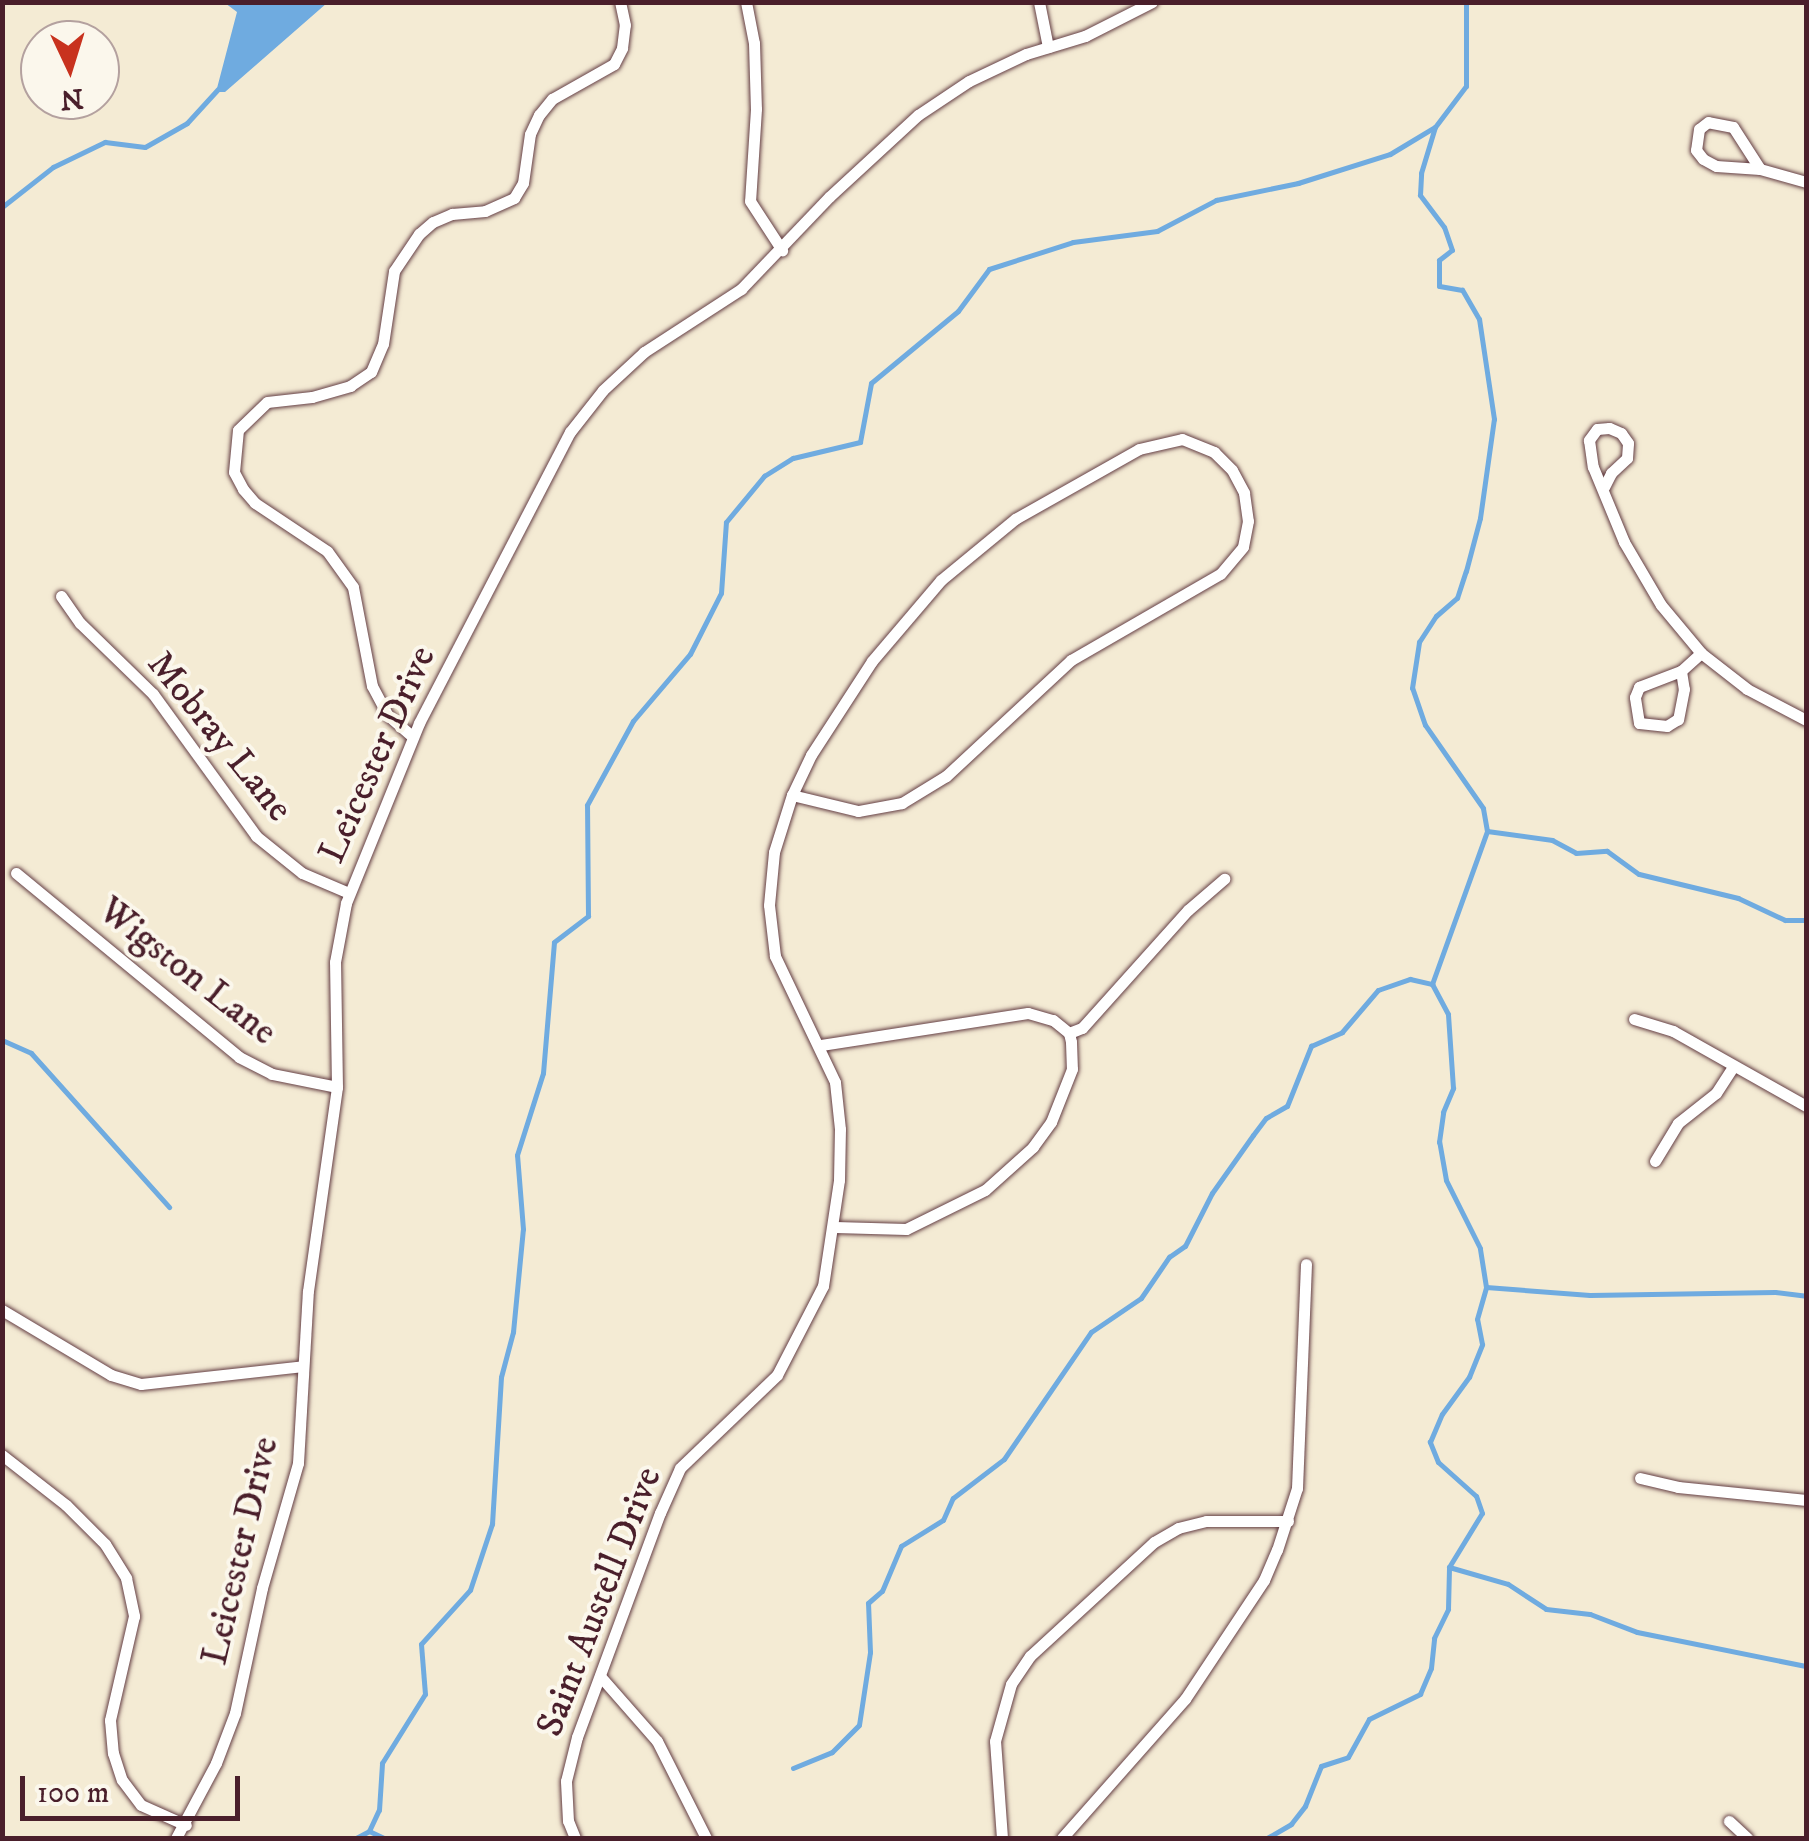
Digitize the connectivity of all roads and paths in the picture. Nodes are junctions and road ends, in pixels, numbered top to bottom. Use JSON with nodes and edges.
{"nodes":[{"id":1,"x":620,"y":2,"type":"edge"},
{"id":2,"x":746,"y":2,"type":"edge"},
{"id":3,"x":1039,"y":2,"type":"edge"},
{"id":4,"x":1152,"y":2,"type":"edge"},
{"id":5,"x":1048,"y":47,"type":"junction"},
{"id":6,"x":1760,"y":169,"type":"junction"},
{"id":7,"x":1806,"y":182,"type":"edge"},
{"id":8,"x":782,"y":250,"type":"junction"},
{"id":9,"x":1604,"y":487,"type":"junction"},
{"id":10,"x":61,"y":596,"type":"dead end"},
{"id":11,"x":1701,"y":652,"type":"junction"},
{"id":12,"x":1681,"y":671,"type":"junction"},
{"id":13,"x":1806,"y":720,"type":"edge"},
{"id":14,"x":413,"y":737,"type":"junction"},
{"id":15,"x":792,"y":795,"type":"junction"},
{"id":16,"x":16,"y":873,"type":"dead end"},
{"id":17,"x":1224,"y":879,"type":"dead end"},
{"id":18,"x":350,"y":893,"type":"junction"},
{"id":19,"x":1634,"y":1019,"type":"dead end"},
{"id":20,"x":1069,"y":1033,"type":"junction"},
{"id":21,"x":821,"y":1045,"type":"junction"},
{"id":22,"x":1733,"y":1066,"type":"junction"},
{"id":23,"x":336,"y":1087,"type":"junction"},
{"id":24,"x":1806,"y":1106,"type":"edge"},
{"id":25,"x":1655,"y":1161,"type":"dead end"},
{"id":26,"x":835,"y":1227,"type":"junction"},
{"id":27,"x":1306,"y":1264,"type":"dead end"},
{"id":28,"x":2,"y":1310,"type":"edge"},
{"id":29,"x":304,"y":1366,"type":"junction"},
{"id":30,"x":2,"y":1454,"type":"edge"},
{"id":31,"x":1640,"y":1478,"type":"dead end"},
{"id":32,"x":1806,"y":1500,"type":"edge"},
{"id":33,"x":1288,"y":1521,"type":"junction"},
{"id":34,"x":600,"y":1676,"type":"junction"},
{"id":35,"x":1730,"y":1821,"type":"dead end"},
{"id":36,"x":186,"y":1825,"type":"junction"},
{"id":37,"x":176,"y":1838,"type":"edge"},
{"id":38,"x":575,"y":1838,"type":"edge"},
{"id":39,"x":706,"y":1838,"type":"edge"},
{"id":40,"x":1002,"y":1838,"type":"edge"},
{"id":41,"x":1062,"y":1838,"type":"edge"},
{"id":42,"x":1747,"y":1838,"type":"edge"}],
"edges":[{"from":1,"to":14,"type":"street"},
{"from":2,"to":8,"type":"street"},
{"from":3,"to":5,"type":"street"},
{"from":4,"to":5,"type":"street","name":"Leicester Drive"},
{"from":5,"to":8,"type":"street","name":"Leicester Drive"},
{"from":6,"to":6,"type":"street"},
{"from":6,"to":7,"type":"street"},
{"from":8,"to":14,"type":"street","name":"Leicester Drive"},
{"from":9,"to":9,"type":"street"},
{"from":9,"to":11,"type":"street"},
{"from":10,"to":18,"type":"street","name":"Mobray Lane"},
{"from":11,"to":12,"type":"street"},
{"from":11,"to":13,"type":"street"},
{"from":12,"to":12,"type":"street"},
{"from":14,"to":18,"type":"street","name":"Leicester Drive"},
{"from":15,"to":15,"type":"street","name":"Saint Austell Drive"},
{"from":15,"to":21,"type":"street","name":"Saint Austell Drive"},
{"from":16,"to":23,"type":"street","name":"Wigston Lane"},
{"from":17,"to":20,"type":"street"},
{"from":18,"to":23,"type":"street","name":"Leicester Drive"},
{"from":19,"to":22,"type":"street"},
{"from":20,"to":21,"type":"street"},
{"from":20,"to":26,"type":"street"},
{"from":21,"to":26,"type":"street","name":"Saint Austell Drive"},
{"from":22,"to":24,"type":"street"},
{"from":22,"to":25,"type":"street"},
{"from":23,"to":29,"type":"street","name":"Leicester Drive"},
{"from":26,"to":34,"type":"street","name":"Saint Austell Drive"},
{"from":27,"to":33,"type":"street"},
{"from":28,"to":29,"type":"street"},
{"from":29,"to":36,"type":"street","name":"Leicester Drive"},
{"from":30,"to":36,"type":"street"},
{"from":31,"to":32,"type":"street"},
{"from":33,"to":40,"type":"street"},
{"from":33,"to":41,"type":"street"},
{"from":34,"to":38,"type":"street","name":"Saint Austell Drive"},
{"from":34,"to":39,"type":"street"},
{"from":35,"to":42,"type":"street"},
{"from":36,"to":37,"type":"street","name":"Leicester Drive"}]}
